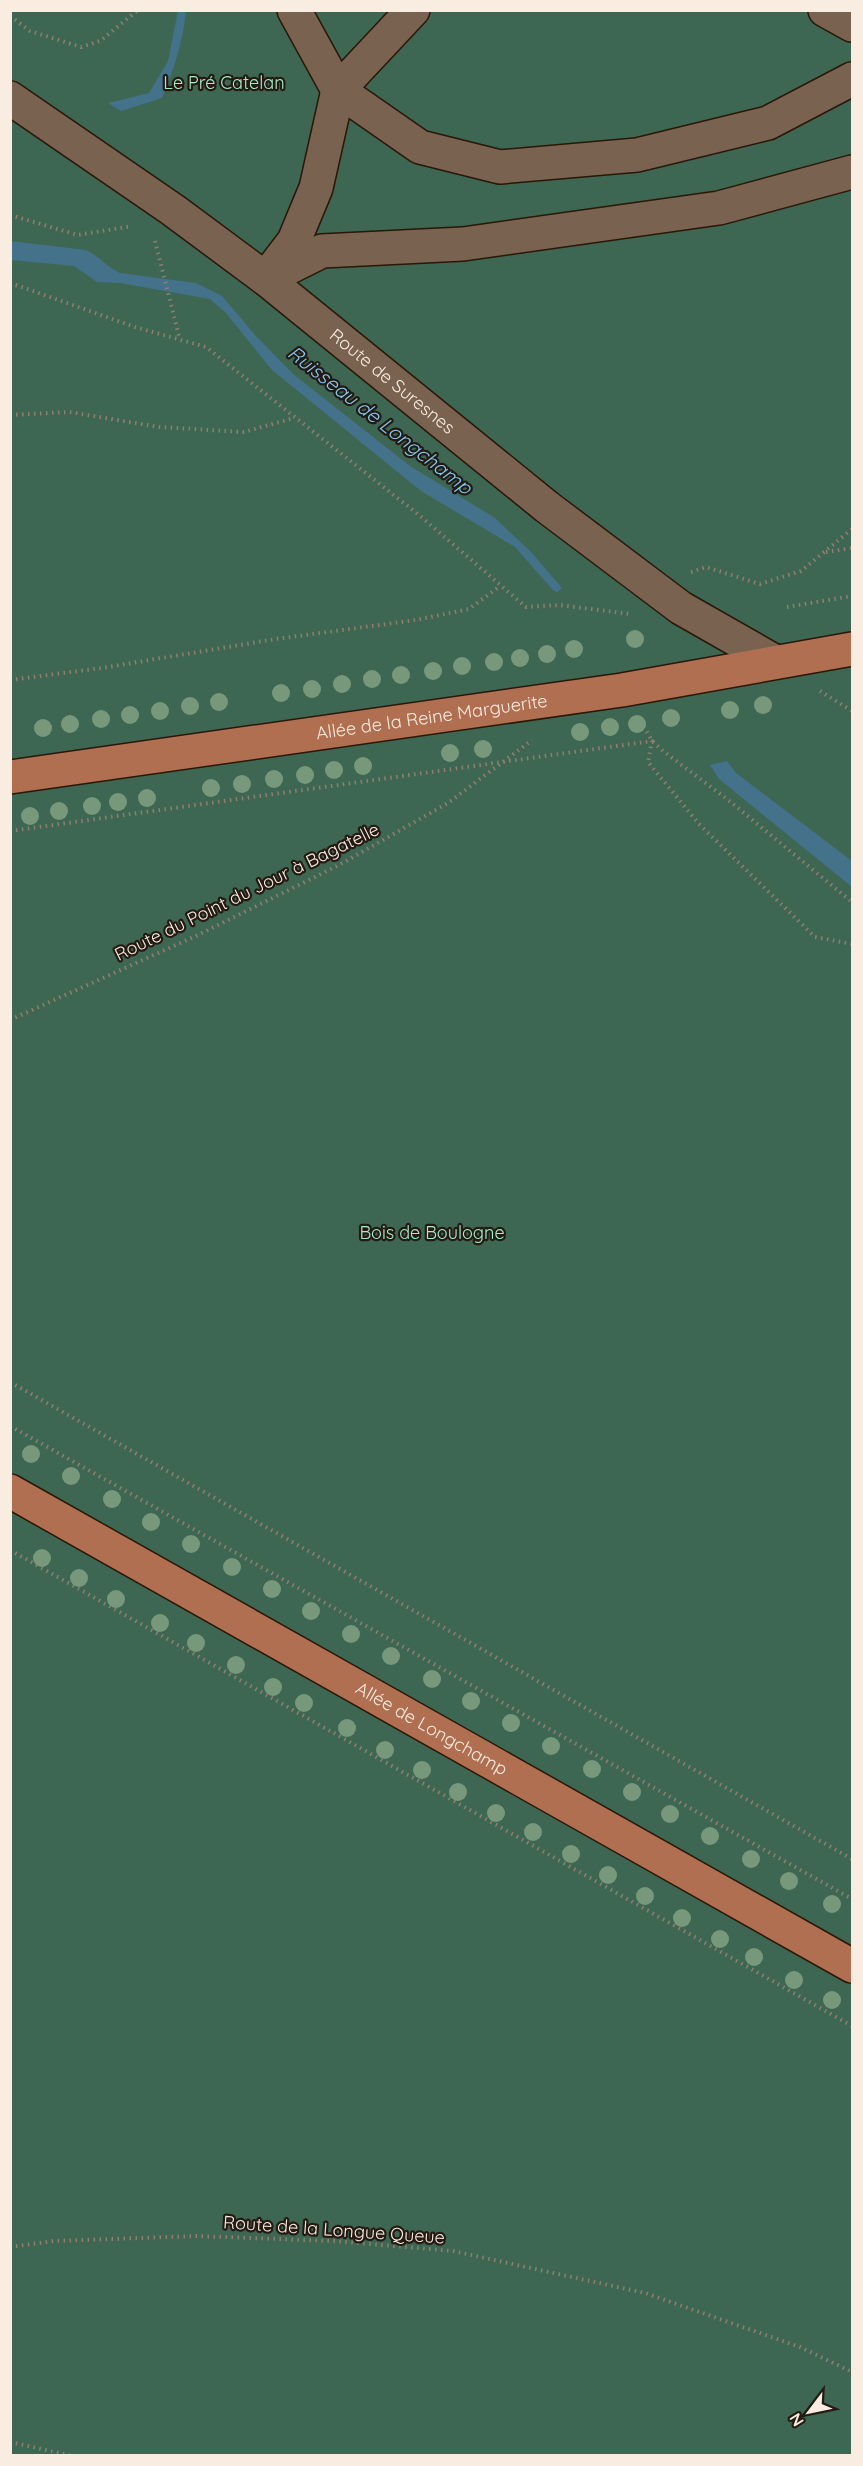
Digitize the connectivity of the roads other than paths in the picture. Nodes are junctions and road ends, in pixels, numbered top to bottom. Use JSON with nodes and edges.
{"nodes":[{"id":1,"x":294,"y":10,"type":"edge"},
{"id":2,"x":413,"y":10,"type":"edge"},
{"id":3,"x":825,"y":10,"type":"edge"},
{"id":4,"x":852,"y":25,"type":"edge"},
{"id":5,"x":852,"y":79,"type":"edge"},
{"id":6,"x":338,"y":90,"type":"junction"},
{"id":7,"x":10,"y":99,"type":"edge"},
{"id":8,"x":852,"y":172,"type":"edge"},
{"id":9,"x":266,"y":279,"type":"junction"},
{"id":10,"x":852,"y":650,"type":"edge"},
{"id":11,"x":774,"y":661,"type":"junction"},
{"id":12,"x":10,"y":777,"type":"edge"},
{"id":13,"x":10,"y":1491,"type":"edge"},
{"id":14,"x":852,"y":1966,"type":"edge"}],
"edges":[{"from":1,"to":6,"type":"street"},
{"from":2,"to":6,"type":"street"},
{"from":3,"to":4,"type":"street"},
{"from":5,"to":6,"type":"street"},
{"from":6,"to":9,"type":"street"},
{"from":7,"to":9,"type":"street","name":"Route de Suresnes"},
{"from":8,"to":9,"type":"street"},
{"from":9,"to":11,"type":"street","name":"Route de Suresnes"},
{"from":10,"to":11,"type":"main road","name":"Allée de la Reine Marguerite"},
{"from":11,"to":12,"type":"main road","name":"Allée de la Reine Marguerite"},
{"from":13,"to":14,"type":"main road","name":"Allée de Longchamp"}]}
